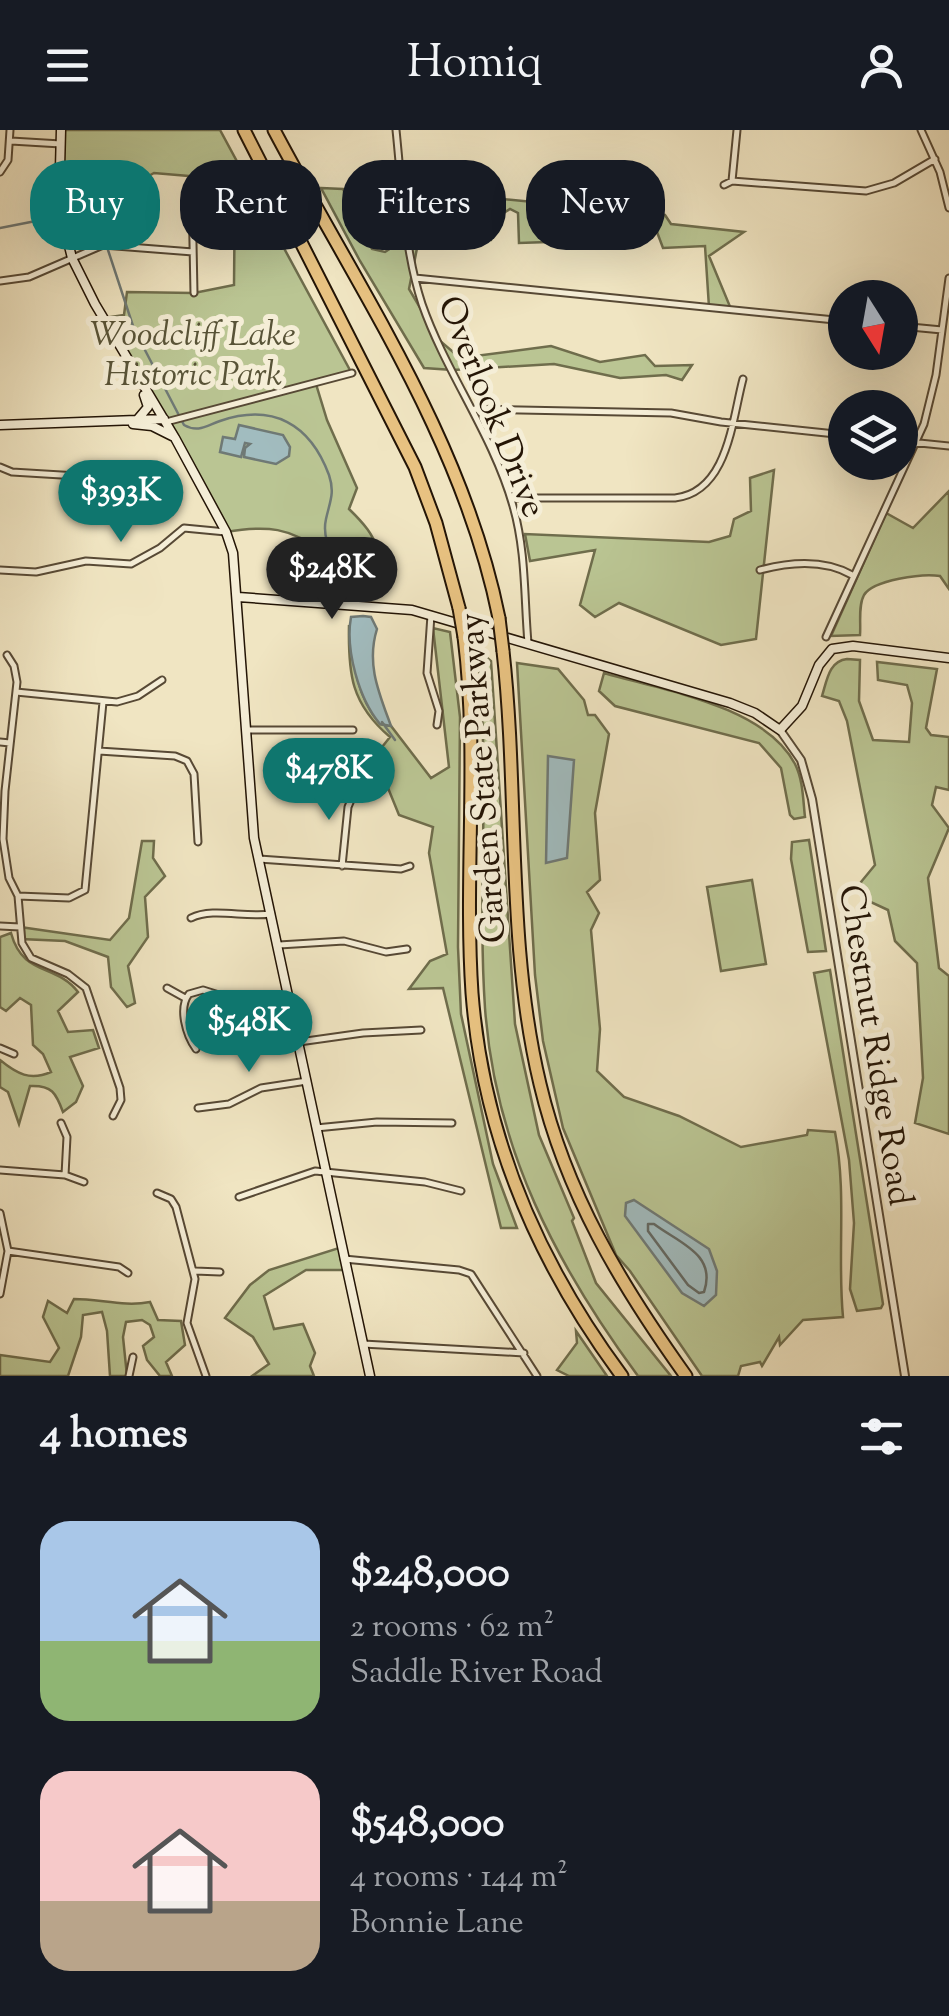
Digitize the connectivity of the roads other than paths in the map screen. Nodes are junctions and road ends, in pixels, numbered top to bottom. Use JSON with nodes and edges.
{"nodes":[{"id":1,"x":10,"y":130,"type":"edge"},
{"id":2,"x":62,"y":130,"type":"edge"},
{"id":3,"x":244,"y":130,"type":"edge"},
{"id":4,"x":274,"y":130,"type":"edge"},
{"id":5,"x":396,"y":130,"type":"edge"},
{"id":6,"x":737,"y":130,"type":"edge"},
{"id":7,"x":921,"y":130,"type":"edge"},
{"id":8,"x":10,"y":141,"type":"junction"},
{"id":9,"x":61,"y":144,"type":"junction"},
{"id":10,"x":935,"y":159,"type":"junction"},
{"id":11,"x":0,"y":172,"type":"edge"},
{"id":12,"x":732,"y":181,"type":"junction"},
{"id":13,"x":724,"y":185,"type":"dead end"},
{"id":14,"x":949,"y":208,"type":"edge"},
{"id":15,"x":193,"y":252,"type":"joint"},
{"id":16,"x":72,"y":258,"type":"junction"},
{"id":17,"x":415,"y":278,"type":"junction"},
{"id":18,"x":949,"y":278,"type":"edge"},
{"id":19,"x":0,"y":281,"type":"edge"},
{"id":20,"x":194,"y":293,"type":"dead end"},
{"id":21,"x":948,"y":303,"type":"edge"},
{"id":22,"x":828,"y":319,"type":"edge"},
{"id":23,"x":918,"y":328,"type":"edge"},
{"id":24,"x":942,"y":330,"type":"junction"},
{"id":25,"x":352,"y":373,"type":"dead end"},
{"id":26,"x":137,"y":376,"type":"junction"},
{"id":27,"x":743,"y":378,"type":"dead end"},
{"id":28,"x":472,"y":410,"type":"junction"},
{"id":29,"x":124,"y":420,"type":"junction"},
{"id":30,"x":137,"y":420,"type":"junction"},
{"id":31,"x":165,"y":421,"type":"junction"},
{"id":32,"x":731,"y":423,"type":"junction"},
{"id":33,"x":0,"y":424,"type":"edge"},
{"id":34,"x":828,"y":433,"type":"edge"},
{"id":35,"x":918,"y":434,"type":"edge"},
{"id":36,"x":175,"y":438,"type":"junction"},
{"id":37,"x":918,"y":442,"type":"edge"},
{"id":38,"x":949,"y":446,"type":"edge"},
{"id":39,"x":0,"y":467,"type":"edge"},
{"id":40,"x":110,"y":472,"type":"dead end"},
{"id":41,"x":897,"y":480,"type":"edge"},
{"id":42,"x":510,"y":498,"type":"junction"},
{"id":43,"x":226,"y":532,"type":"junction"},
{"id":44,"x":0,"y":570,"type":"edge"},
{"id":45,"x":760,"y":570,"type":"dead end"},
{"id":46,"x":852,"y":575,"type":"junction"},
{"id":47,"x":238,"y":597,"type":"junction"},
{"id":48,"x":431,"y":615,"type":"junction"},
{"id":49,"x":826,"y":637,"type":"dead end"},
{"id":50,"x":528,"y":643,"type":"junction"},
{"id":51,"x":7,"y":655,"type":"dead end"},
{"id":52,"x":949,"y":658,"type":"edge"},
{"id":53,"x":162,"y":680,"type":"dead end"},
{"id":54,"x":16,"y":692,"type":"junction"},
{"id":55,"x":103,"y":702,"type":"junction"},
{"id":56,"x":437,"y":725,"type":"dead end"},
{"id":57,"x":248,"y":730,"type":"junction"},
{"id":58,"x":353,"y":730,"type":"dead end"},
{"id":59,"x":780,"y":730,"type":"junction"},
{"id":60,"x":0,"y":742,"type":"edge"},
{"id":61,"x":10,"y":743,"type":"junction"},
{"id":62,"x":99,"y":751,"type":"junction"},
{"id":63,"x":354,"y":793,"type":"dead end"},
{"id":64,"x":2,"y":830,"type":"edge"},
{"id":65,"x":198,"y":842,"type":"dead end"},
{"id":66,"x":259,"y":859,"type":"junction"},
{"id":67,"x":342,"y":866,"type":"junction"},
{"id":68,"x":410,"y":866,"type":"dead end"},
{"id":69,"x":18,"y":896,"type":"junction"},
{"id":70,"x":271,"y":914,"type":"junction"},
{"id":71,"x":191,"y":918,"type":"dead end"},
{"id":72,"x":0,"y":926,"type":"edge"},
{"id":73,"x":20,"y":927,"type":"junction"},
{"id":74,"x":279,"y":945,"type":"junction"},
{"id":75,"x":406,"y":949,"type":"dead end"},
{"id":76,"x":166,"y":988,"type":"dead end"},
{"id":77,"x":289,"y":995,"type":"junction"},
{"id":78,"x":185,"y":998,"type":"junction"},
{"id":79,"x":422,"y":1030,"type":"dead end"},
{"id":80,"x":299,"y":1042,"type":"junction"},
{"id":81,"x":0,"y":1048,"type":"edge"},
{"id":82,"x":196,"y":1049,"type":"dead end"},
{"id":83,"x":14,"y":1054,"type":"dead end"},
{"id":84,"x":307,"y":1080,"type":"junction"},
{"id":85,"x":198,"y":1108,"type":"dead end"},
{"id":86,"x":113,"y":1116,"type":"dead end"},
{"id":87,"x":62,"y":1123,"type":"dead end"},
{"id":88,"x":452,"y":1123,"type":"dead end"},
{"id":89,"x":316,"y":1128,"type":"junction"},
{"id":90,"x":0,"y":1170,"type":"edge"},
{"id":91,"x":326,"y":1172,"type":"junction"},
{"id":92,"x":66,"y":1174,"type":"junction"},
{"id":93,"x":84,"y":1182,"type":"dead end"},
{"id":94,"x":461,"y":1190,"type":"dead end"},
{"id":95,"x":156,"y":1193,"type":"dead end"},
{"id":96,"x":239,"y":1197,"type":"dead end"},
{"id":97,"x":0,"y":1213,"type":"edge"},
{"id":98,"x":1,"y":1223,"type":"edge"},
{"id":99,"x":8,"y":1251,"type":"junction"},
{"id":100,"x":344,"y":1259,"type":"junction"},
{"id":101,"x":128,"y":1272,"type":"dead end"},
{"id":102,"x":194,"y":1272,"type":"junction"},
{"id":103,"x":220,"y":1272,"type":"dead end"},
{"id":104,"x":0,"y":1294,"type":"edge"},
{"id":105,"x":363,"y":1344,"type":"junction"},
{"id":106,"x":524,"y":1353,"type":"junction"},
{"id":107,"x":133,"y":1356,"type":"dead end"},
{"id":108,"x":621,"y":1375,"type":"edge"},
{"id":109,"x":128,"y":1376,"type":"edge"},
{"id":110,"x":206,"y":1376,"type":"edge"},
{"id":111,"x":370,"y":1376,"type":"edge"},
{"id":112,"x":537,"y":1376,"type":"edge"},
{"id":113,"x":686,"y":1376,"type":"edge"},
{"id":114,"x":904,"y":1376,"type":"edge"}],
"edges":[{"from":1,"to":8,"type":"street"},
{"from":2,"to":9,"type":"main road"},
{"from":3,"to":108,"type":"highway","name":"Garden State Parkway","bridge":true},
{"from":4,"to":113,"type":"highway","name":"Garden State Parkway","bridge":true},
{"from":5,"to":17,"type":"street","name":"Overlook Drive"},
{"from":6,"to":12,"type":"street"},
{"from":7,"to":10,"type":"street"},
{"from":8,"to":9,"type":"street"},
{"from":8,"to":11,"type":"street"},
{"from":9,"to":16,"type":"main road"},
{"from":10,"to":12,"type":"street"},
{"from":10,"to":14,"type":"street"},
{"from":12,"to":13,"type":"street"},
{"from":15,"to":16,"type":"street"},
{"from":15,"to":20,"type":"street"},
{"from":16,"to":19,"type":"street"},
{"from":16,"to":26,"type":"main road"},
{"from":17,"to":22,"type":"street"},
{"from":17,"to":28,"type":"street","name":"Overlook Drive"},
{"from":18,"to":21,"type":"street"},
{"from":21,"to":24,"type":"street"},
{"from":23,"to":24,"type":"street"},
{"from":24,"to":35,"type":"street"},
{"from":25,"to":31,"type":"street"},
{"from":26,"to":30,"type":"main road"},
{"from":26,"to":31,"type":"main road"},
{"from":27,"to":32,"type":"street"},
{"from":28,"to":32,"type":"street"},
{"from":28,"to":42,"type":"street","name":"Overlook Drive"},
{"from":29,"to":30,"type":"main road"},
{"from":29,"to":33,"type":"main road"},
{"from":29,"to":36,"type":"main road"},
{"from":30,"to":31,"type":"main road"},
{"from":31,"to":36,"type":"main road"},
{"from":32,"to":34,"type":"street"},
{"from":32,"to":42,"type":"street"},
{"from":36,"to":43,"type":"main road"},
{"from":37,"to":38,"type":"street"},
{"from":39,"to":40,"type":"street"},
{"from":41,"to":46,"type":"street"},
{"from":42,"to":50,"type":"street","name":"Overlook Drive"},
{"from":43,"to":44,"type":"street"},
{"from":43,"to":47,"type":"main road"},
{"from":45,"to":46,"type":"street"},
{"from":46,"to":49,"type":"street"},
{"from":47,"to":48,"type":"main road"},
{"from":47,"to":57,"type":"main road"},
{"from":48,"to":50,"type":"main road"},
{"from":48,"to":56,"type":"street"},
{"from":50,"to":59,"type":"main road"},
{"from":51,"to":54,"type":"street"},
{"from":52,"to":59,"type":"main road"},
{"from":53,"to":55,"type":"street"},
{"from":54,"to":55,"type":"street"},
{"from":54,"to":61,"type":"street"},
{"from":55,"to":62,"type":"street"},
{"from":57,"to":58,"type":"street"},
{"from":57,"to":66,"type":"main road"},
{"from":59,"to":114,"type":"street","name":"Chestnut Ridge Road"},
{"from":60,"to":61,"type":"street"},
{"from":61,"to":64,"type":"street"},
{"from":62,"to":65,"type":"street"},
{"from":62,"to":69,"type":"street"},
{"from":63,"to":67,"type":"street"},
{"from":64,"to":69,"type":"street"},
{"from":66,"to":67,"type":"street"},
{"from":66,"to":70,"type":"main road"},
{"from":67,"to":68,"type":"street"},
{"from":69,"to":73,"type":"street"},
{"from":70,"to":71,"type":"street"},
{"from":70,"to":74,"type":"main road"},
{"from":72,"to":73,"type":"street"},
{"from":73,"to":86,"type":"street"},
{"from":74,"to":75,"type":"street"},
{"from":74,"to":77,"type":"main road"},
{"from":76,"to":78,"type":"street"},
{"from":77,"to":78,"type":"street"},
{"from":77,"to":80,"type":"main road"},
{"from":78,"to":82,"type":"street"},
{"from":79,"to":80,"type":"street"},
{"from":80,"to":84,"type":"main road"},
{"from":81,"to":83,"type":"street"},
{"from":84,"to":85,"type":"street"},
{"from":84,"to":89,"type":"main road"},
{"from":87,"to":92,"type":"street"},
{"from":88,"to":89,"type":"street"},
{"from":89,"to":91,"type":"main road"},
{"from":90,"to":92,"type":"street"},
{"from":91,"to":94,"type":"street"},
{"from":91,"to":96,"type":"street"},
{"from":91,"to":100,"type":"main road"},
{"from":92,"to":93,"type":"street"},
{"from":95,"to":102,"type":"street"},
{"from":97,"to":98,"type":"street"},
{"from":98,"to":99,"type":"street"},
{"from":99,"to":101,"type":"street"},
{"from":99,"to":104,"type":"street"},
{"from":100,"to":105,"type":"main road"},
{"from":100,"to":106,"type":"street"},
{"from":102,"to":103,"type":"street"},
{"from":102,"to":110,"type":"street"},
{"from":105,"to":106,"type":"street"},
{"from":105,"to":111,"type":"main road"},
{"from":106,"to":112,"type":"street"},
{"from":107,"to":109,"type":"street"}]}
